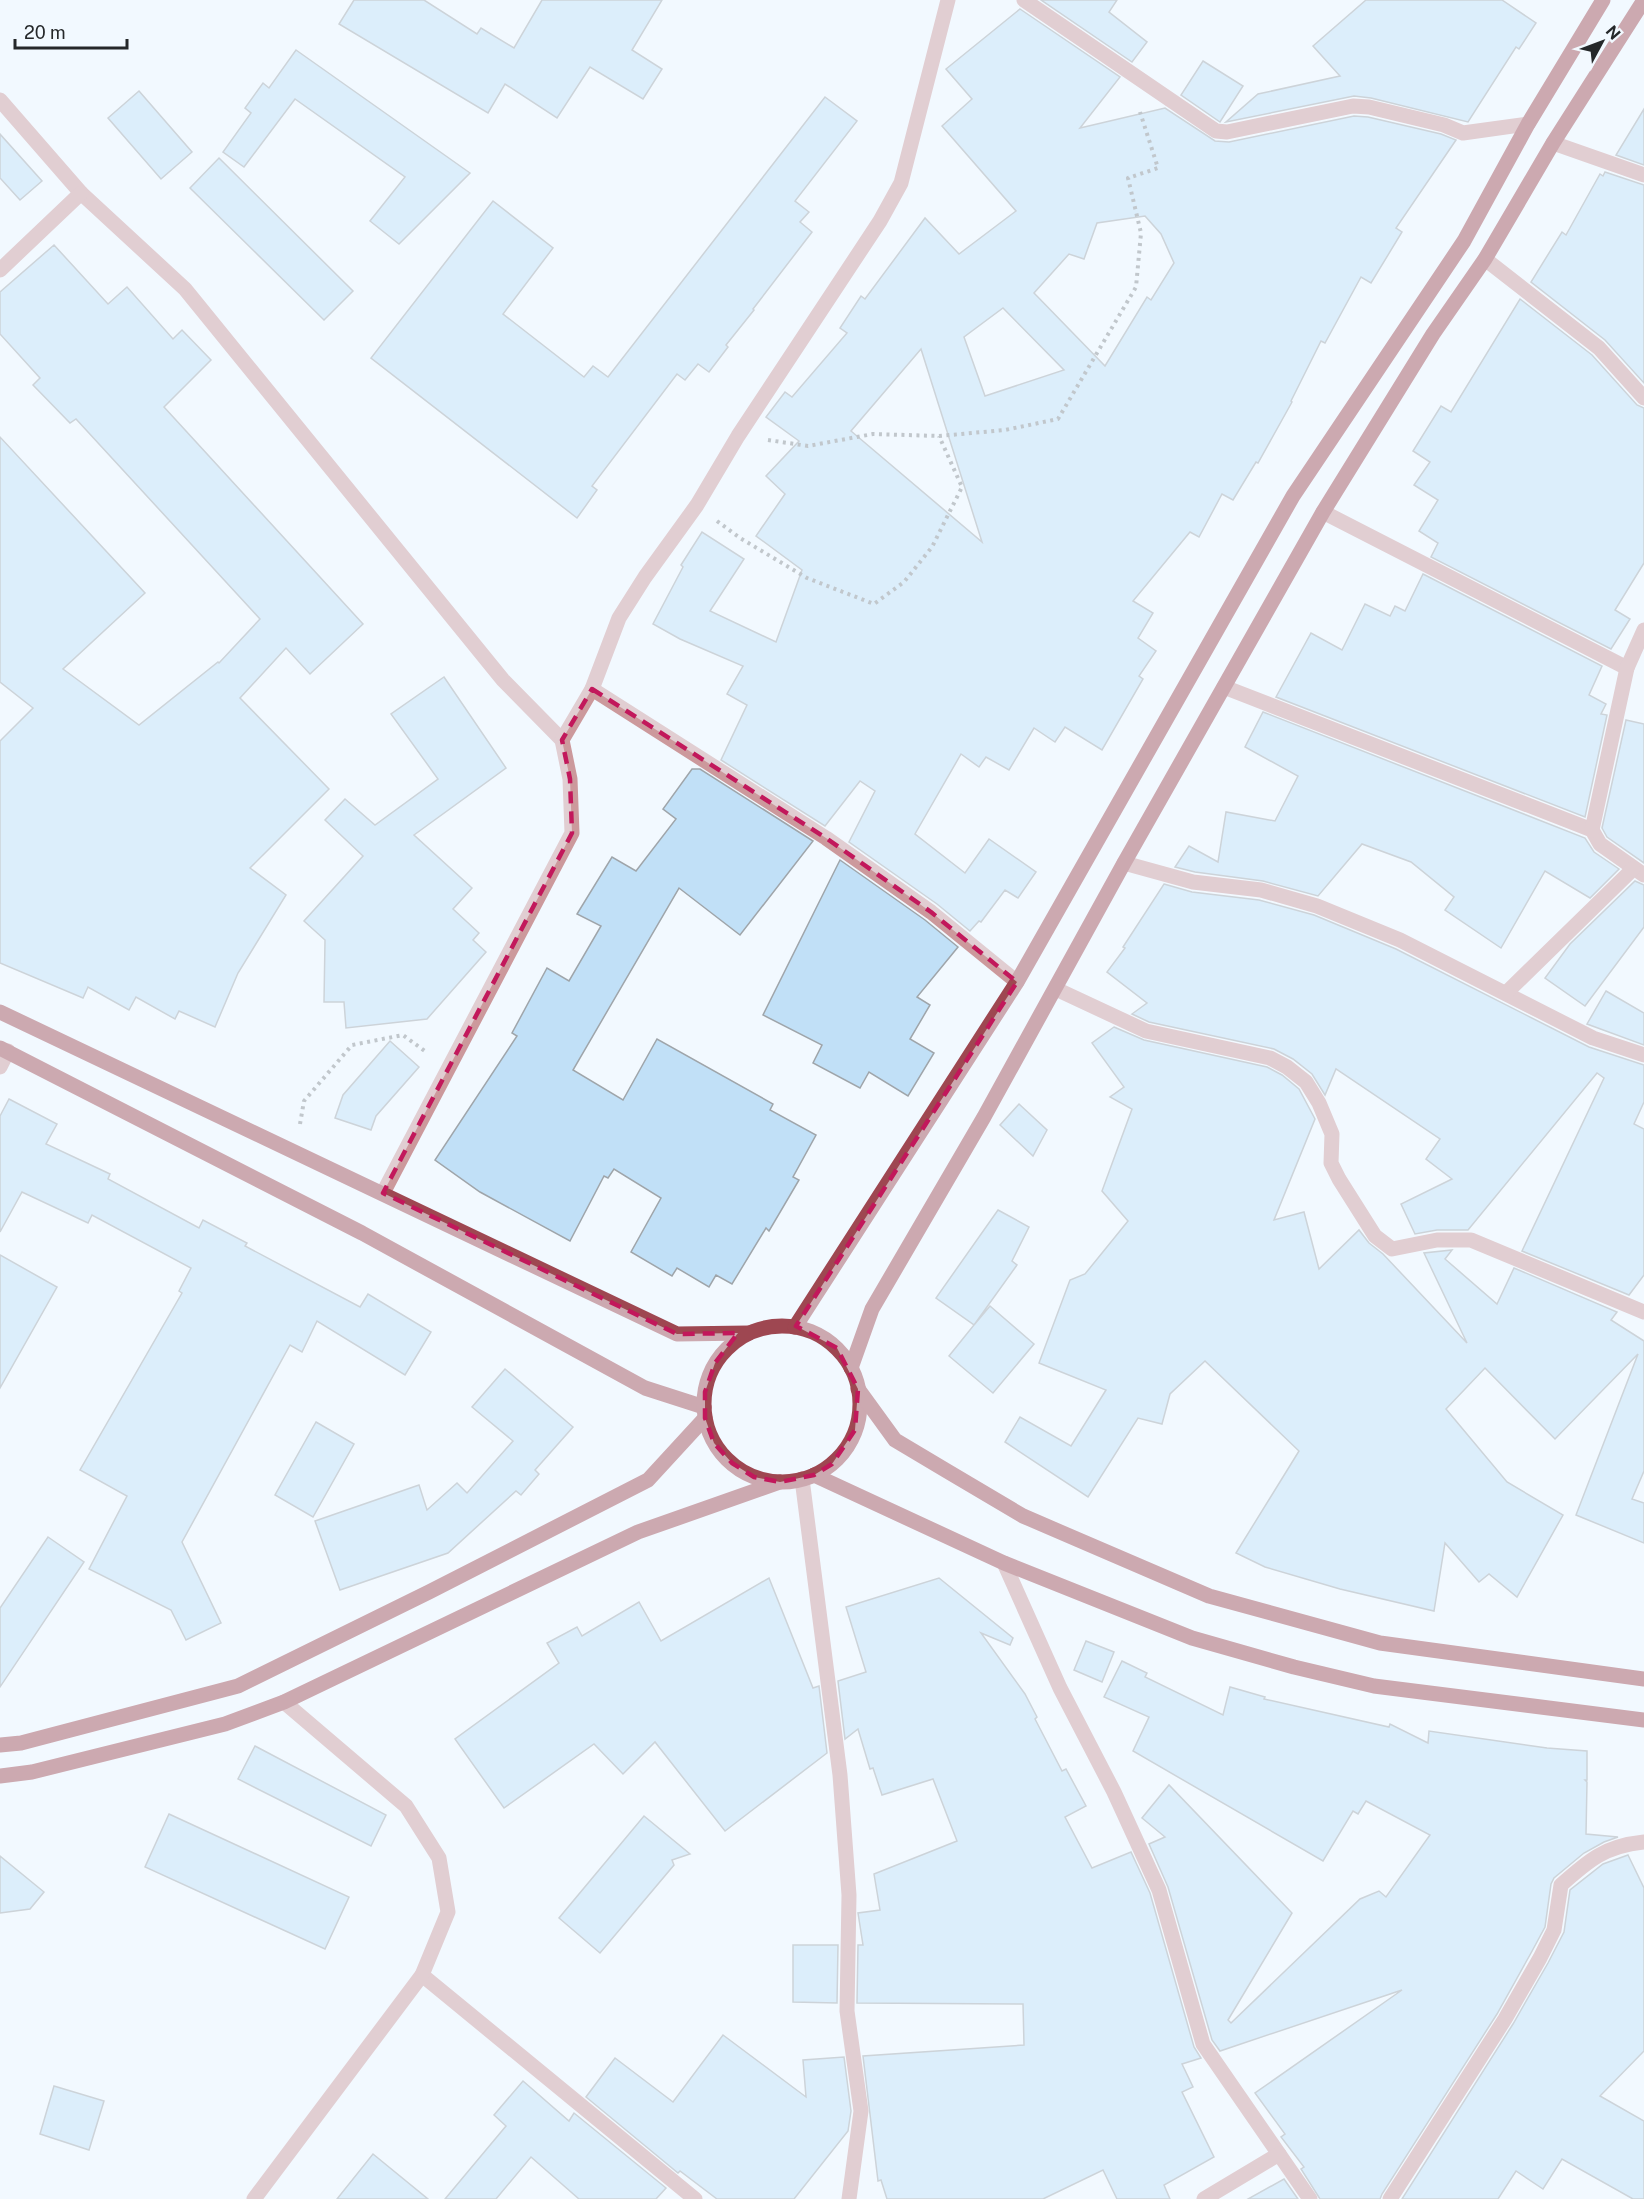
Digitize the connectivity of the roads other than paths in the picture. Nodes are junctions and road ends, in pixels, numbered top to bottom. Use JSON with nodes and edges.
{"nodes":[{"id":1,"x":948,"y":0,"type":"edge"},
{"id":2,"x":1024,"y":0,"type":"edge"},
{"id":3,"x":1603,"y":0,"type":"edge"},
{"id":4,"x":1644,"y":0,"type":"edge"},
{"id":5,"x":0,"y":100,"type":"edge"},
{"id":6,"x":1528,"y":124,"type":"junction"},
{"id":7,"x":1553,"y":143,"type":"junction"},
{"id":8,"x":1644,"y":174,"type":"edge"},
{"id":9,"x":81,"y":193,"type":"junction"},
{"id":10,"x":1485,"y":259,"type":"junction"},
{"id":11,"x":0,"y":270,"type":"edge"},
{"id":12,"x":1644,"y":398,"type":"edge"},
{"id":13,"x":1323,"y":512,"type":"junction"},
{"id":14,"x":1644,"y":630,"type":"edge"},
{"id":15,"x":1627,"y":668,"type":"junction"},
{"id":16,"x":1224,"y":687,"type":"junction"},
{"id":17,"x":592,"y":689,"type":"junction"},
{"id":18,"x":562,"y":740,"type":"junction"},
{"id":19,"x":1592,"y":830,"type":"junction"},
{"id":20,"x":1124,"y":863,"type":"junction"},
{"id":21,"x":1638,"y":872,"type":"edge"},
{"id":22,"x":1017,"y":982,"type":"junction"},
{"id":23,"x":1056,"y":989,"type":"junction"},
{"id":24,"x":1506,"y":993,"type":"junction"},
{"id":25,"x":0,"y":1012,"type":"edge"},
{"id":26,"x":4,"y":1049,"type":"edge"},
{"id":27,"x":1644,"y":1056,"type":"edge"},
{"id":28,"x":0,"y":1067,"type":"edge"},
{"id":29,"x":383,"y":1193,"type":"junction"},
{"id":30,"x":1644,"y":1312,"type":"edge"},
{"id":31,"x":795,"y":1327,"type":"junction"},
{"id":32,"x":749,"y":1333,"type":"junction"},
{"id":33,"x":851,"y":1368,"type":"junction"},
{"id":34,"x":858,"y":1389,"type":"junction"},
{"id":35,"x":704,"y":1413,"type":"junction"},
{"id":36,"x":808,"y":1477,"type":"junction"},
{"id":37,"x":780,"y":1482,"type":"junction"},
{"id":38,"x":1004,"y":1563,"type":"junction"},
{"id":39,"x":1644,"y":1679,"type":"edge"},
{"id":40,"x":284,"y":1702,"type":"junction"},
{"id":41,"x":1644,"y":1720,"type":"edge"},
{"id":42,"x":0,"y":1745,"type":"edge"},
{"id":43,"x":0,"y":1776,"type":"edge"},
{"id":44,"x":1644,"y":1842,"type":"edge"},
{"id":45,"x":422,"y":1975,"type":"junction"},
{"id":46,"x":1280,"y":2154,"type":"junction"},
{"id":47,"x":254,"y":2199,"type":"edge"},
{"id":48,"x":695,"y":2199,"type":"edge"},
{"id":49,"x":849,"y":2199,"type":"edge"},
{"id":50,"x":1204,"y":2199,"type":"edge"},
{"id":51,"x":1310,"y":2199,"type":"edge"},
{"id":52,"x":1390,"y":2199,"type":"edge"}],
"edges":[{"from":1,"to":17,"type":"street"},
{"from":2,"to":6,"type":"street"},
{"from":3,"to":6,"type":"main road"},
{"from":4,"to":7,"type":"main road"},
{"from":5,"to":9,"type":"street"},
{"from":6,"to":22,"type":"main road"},
{"from":7,"to":8,"type":"street"},
{"from":7,"to":10,"type":"main road"},
{"from":9,"to":11,"type":"street"},
{"from":9,"to":18,"type":"street"},
{"from":10,"to":12,"type":"street"},
{"from":10,"to":13,"type":"main road"},
{"from":13,"to":15,"type":"street"},
{"from":13,"to":16,"type":"main road"},
{"from":14,"to":15,"type":"street"},
{"from":15,"to":19,"type":"street"},
{"from":16,"to":19,"type":"street"},
{"from":16,"to":20,"type":"main road"},
{"from":17,"to":18,"type":"street"},
{"from":17,"to":22,"type":"street"},
{"from":18,"to":29,"type":"street"},
{"from":19,"to":21,"type":"street"},
{"from":20,"to":23,"type":"main road"},
{"from":20,"to":24,"type":"street"},
{"from":21,"to":24,"type":"street"},
{"from":22,"to":31,"type":"main road"},
{"from":23,"to":30,"type":"street"},
{"from":23,"to":33,"type":"main road"},
{"from":24,"to":27,"type":"street"},
{"from":25,"to":29,"type":"main road"},
{"from":26,"to":28,"type":"street"},
{"from":26,"to":35,"type":"main road"},
{"from":29,"to":32,"type":"main road"},
{"from":31,"to":32,"type":"main road"},
{"from":31,"to":33,"type":"main road"},
{"from":32,"to":35,"type":"main road"},
{"from":33,"to":34,"type":"main road"},
{"from":34,"to":36,"type":"main road"},
{"from":34,"to":39,"type":"main road"},
{"from":35,"to":37,"type":"main road"},
{"from":35,"to":42,"type":"main road"},
{"from":36,"to":37,"type":"main road"},
{"from":36,"to":38,"type":"main road"},
{"from":36,"to":49,"type":"street"},
{"from":37,"to":40,"type":"main road"},
{"from":38,"to":41,"type":"main road"},
{"from":38,"to":46,"type":"street"},
{"from":40,"to":43,"type":"main road"},
{"from":40,"to":45,"type":"street"},
{"from":44,"to":52,"type":"street"},
{"from":45,"to":47,"type":"street"},
{"from":45,"to":48,"type":"street"},
{"from":46,"to":50,"type":"street"},
{"from":46,"to":51,"type":"street"}]}
